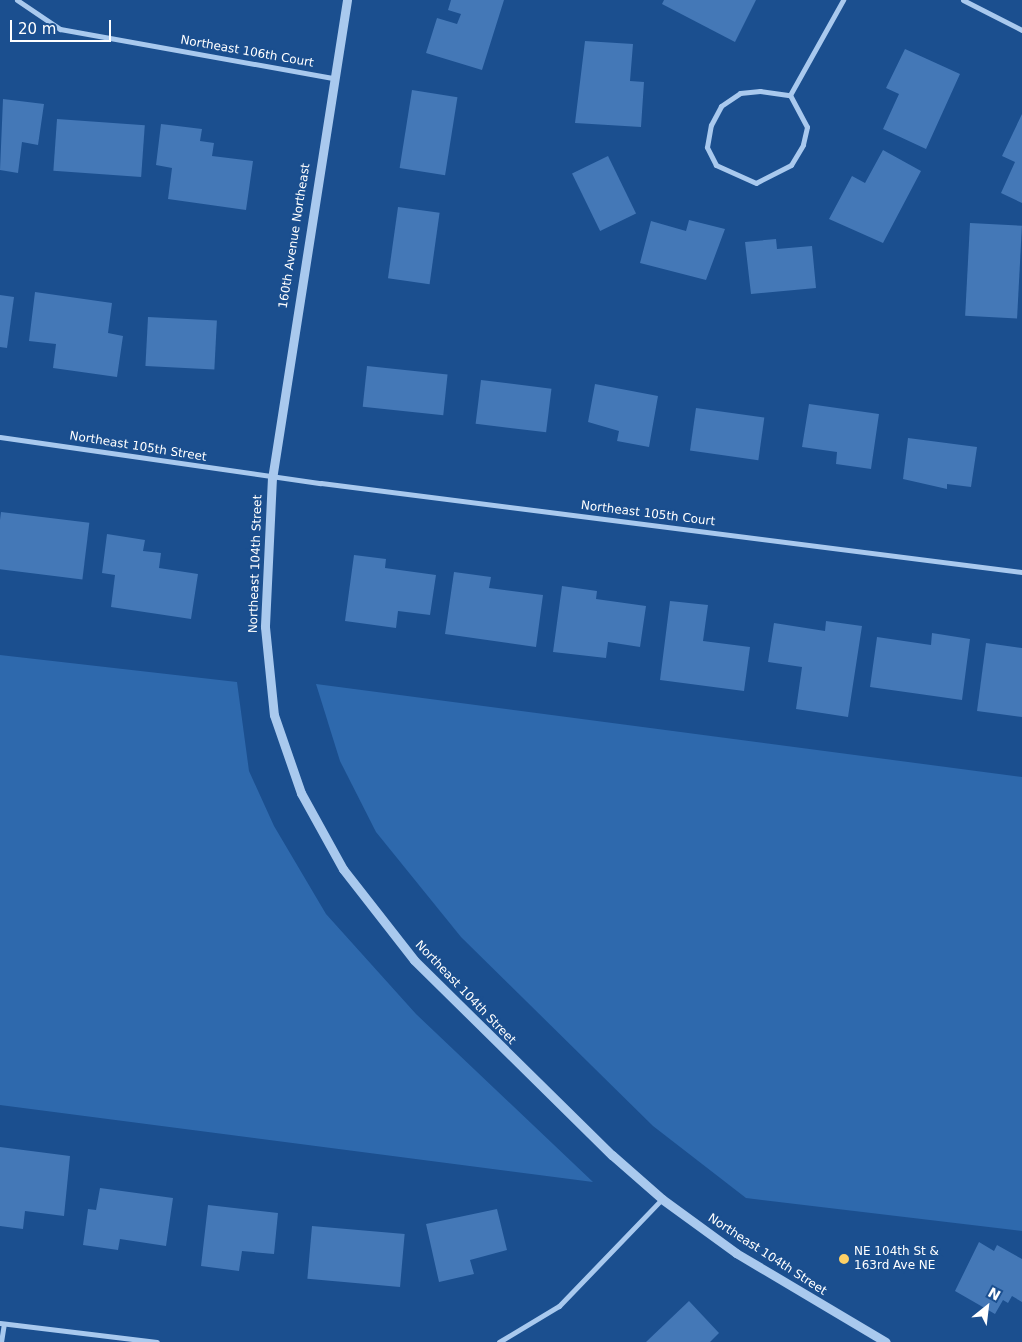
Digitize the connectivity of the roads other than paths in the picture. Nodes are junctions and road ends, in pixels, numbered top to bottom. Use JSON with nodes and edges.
{"nodes":[{"id":1,"x":17,"y":0,"type":"edge"},
{"id":2,"x":347,"y":0,"type":"edge"},
{"id":3,"x":843,"y":0,"type":"edge"},
{"id":4,"x":963,"y":0,"type":"edge"},
{"id":5,"x":1022,"y":30,"type":"edge"},
{"id":6,"x":333,"y":78,"type":"junction"},
{"id":7,"x":790,"y":95,"type":"junction"},
{"id":8,"x":0,"y":437,"type":"edge"},
{"id":9,"x":272,"y":477,"type":"junction"},
{"id":10,"x":1022,"y":572,"type":"edge"},
{"id":11,"x":662,"y":1199,"type":"junction"},
{"id":12,"x":2,"y":1324,"type":"edge"},
{"id":13,"x":1,"y":1342,"type":"edge"},
{"id":14,"x":157,"y":1342,"type":"edge"},
{"id":15,"x":499,"y":1342,"type":"edge"},
{"id":16,"x":886,"y":1342,"type":"edge"}],
"edges":[{"from":1,"to":6,"type":"street","name":"Northeast 106th Court"},
{"from":2,"to":6,"type":"street","name":"160th Avenue Northeast"},
{"from":3,"to":7,"type":"street"},
{"from":4,"to":5,"type":"street"},
{"from":6,"to":9,"type":"street","name":"160th Avenue Northeast"},
{"from":7,"to":7,"type":"street"},
{"from":8,"to":9,"type":"street","name":"Northeast 105th Street"},
{"from":9,"to":10,"type":"street","name":"Northeast 105th Court"},
{"from":9,"to":11,"type":"street","name":"Northeast 104th Street"},
{"from":11,"to":15,"type":"street"},
{"from":11,"to":16,"type":"street","name":"Northeast 104th Street"},
{"from":12,"to":13,"type":"street"},
{"from":12,"to":14,"type":"street"}]}
